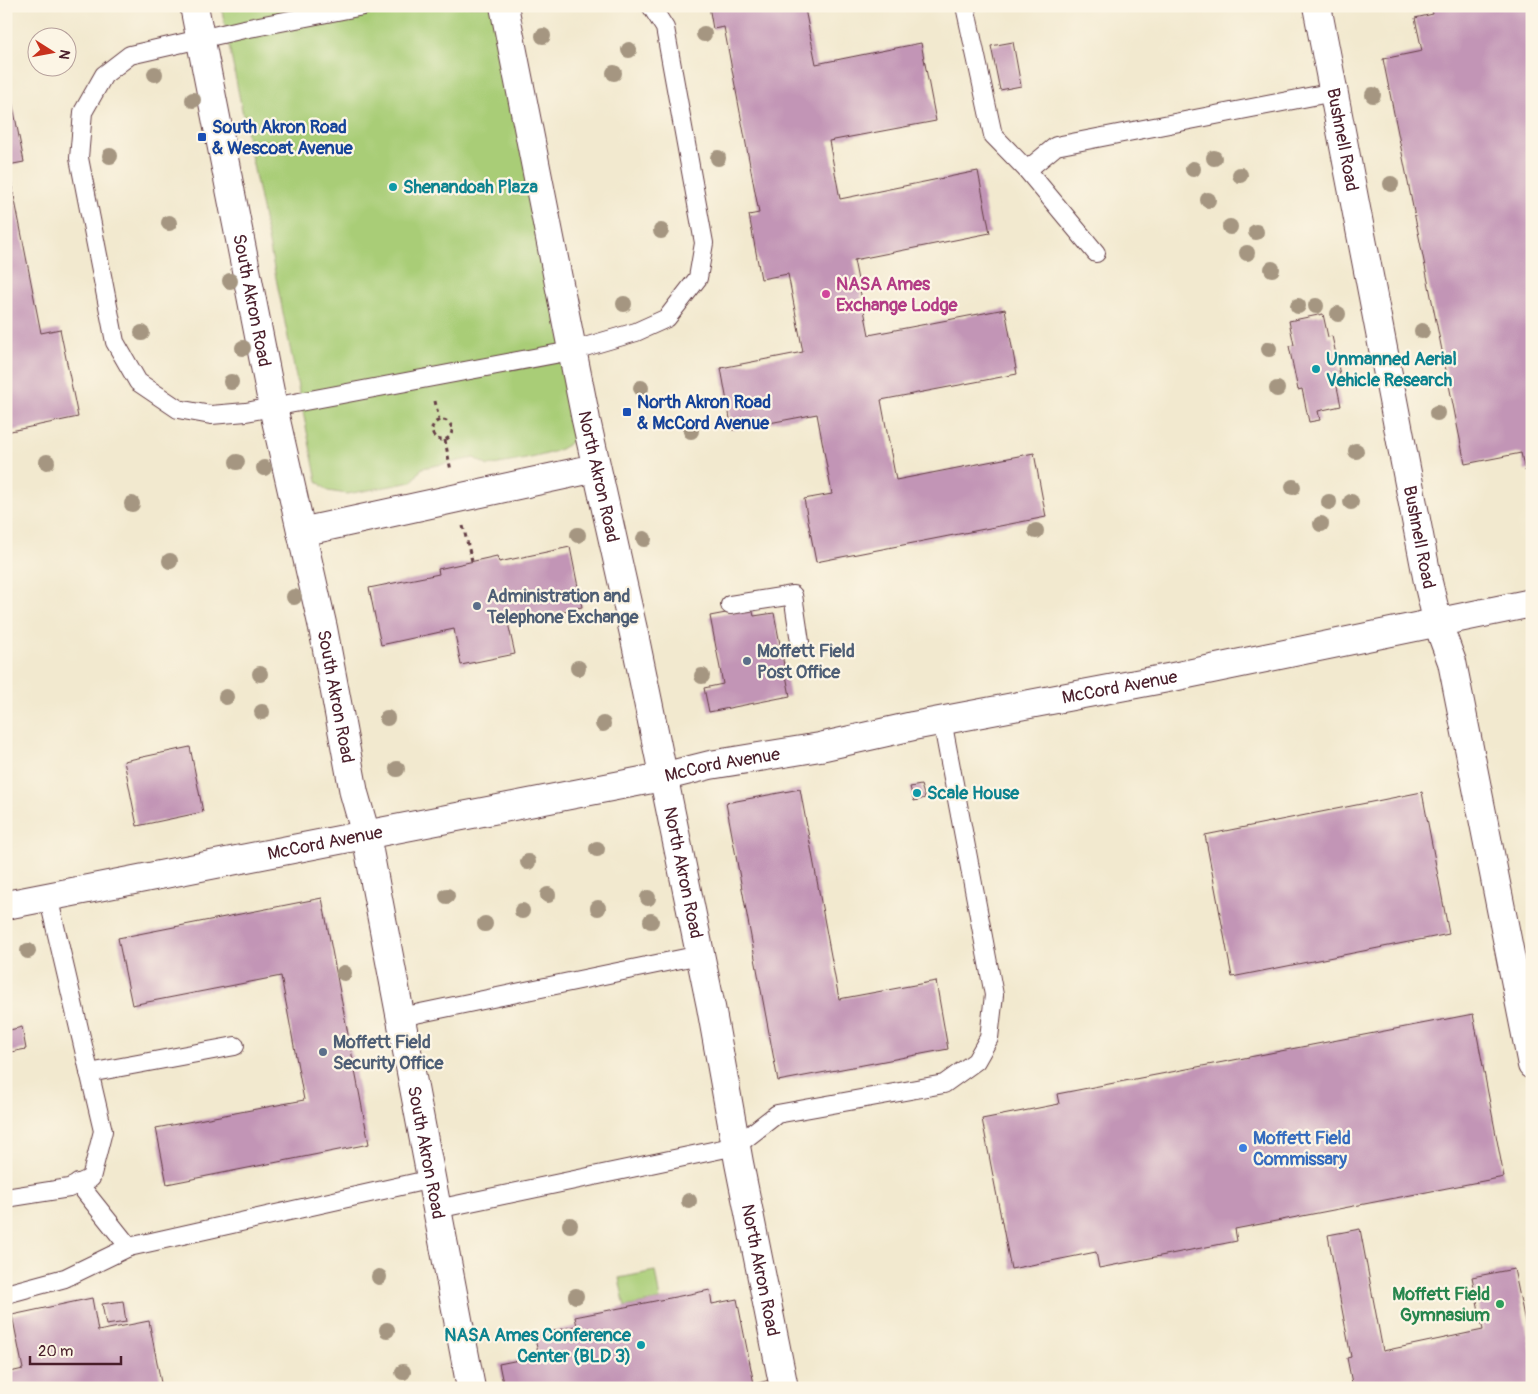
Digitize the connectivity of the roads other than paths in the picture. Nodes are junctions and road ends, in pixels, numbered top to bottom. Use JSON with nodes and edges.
{"nodes":[{"id":1,"x":194,"y":6,"type":"edge"},
{"id":2,"x":363,"y":6,"type":"edge"},
{"id":3,"x":504,"y":6,"type":"edge"},
{"id":4,"x":651,"y":6,"type":"edge"},
{"id":5,"x":965,"y":6,"type":"edge"},
{"id":6,"x":1317,"y":6,"type":"edge"},
{"id":7,"x":201,"y":38,"type":"junction"},
{"id":8,"x":1334,"y":92,"type":"junction"},
{"id":9,"x":1027,"y":170,"type":"junction"},
{"id":10,"x":1096,"y":253,"type":"dead end"},
{"id":11,"x":572,"y":350,"type":"junction"},
{"id":12,"x":273,"y":407,"type":"junction"},
{"id":13,"x":596,"y":468,"type":"junction"},
{"id":14,"x":301,"y":532,"type":"junction"},
{"id":15,"x":1532,"y":603,"type":"edge"},
{"id":16,"x":730,"y":605,"type":"dead end"},
{"id":17,"x":1438,"y":624,"type":"junction"},
{"id":18,"x":800,"y":642,"type":"dead end"},
{"id":19,"x":942,"y":720,"type":"junction"},
{"id":20,"x":662,"y":777,"type":"junction"},
{"id":21,"x":366,"y":835,"type":"junction"},
{"id":22,"x":48,"y":896,"type":"junction"},
{"id":23,"x":6,"y":905,"type":"edge"},
{"id":24,"x":700,"y":955,"type":"junction"},
{"id":25,"x":401,"y":1017,"type":"junction"},
{"id":26,"x":234,"y":1046,"type":"dead end"},
{"id":27,"x":1532,"y":1065,"type":"edge"},
{"id":28,"x":89,"y":1073,"type":"junction"},
{"id":29,"x":736,"y":1146,"type":"junction"},
{"id":30,"x":432,"y":1179,"type":"junction"},
{"id":31,"x":78,"y":1183,"type":"junction"},
{"id":32,"x":6,"y":1198,"type":"edge"},
{"id":33,"x":437,"y":1210,"type":"junction"},
{"id":34,"x":129,"y":1247,"type":"junction"},
{"id":35,"x":6,"y":1294,"type":"edge"},
{"id":36,"x":471,"y":1388,"type":"edge"},
{"id":37,"x":784,"y":1388,"type":"edge"}],
"edges":[{"from":1,"to":7,"type":"street","name":"South Akron Road"},
{"from":2,"to":7,"type":"lane"},
{"from":3,"to":11,"type":"street","name":"North Akron Road"},
{"from":4,"to":11,"type":"lane"},
{"from":5,"to":9,"type":"lane"},
{"from":6,"to":8,"type":"street","name":"Bushnell Road"},
{"from":7,"to":12,"type":"street","name":"South Akron Road"},
{"from":7,"to":12,"type":"lane"},
{"from":8,"to":9,"type":"lane"},
{"from":8,"to":17,"type":"street","name":"Bushnell Road"},
{"from":9,"to":10,"type":"lane"},
{"from":11,"to":12,"type":"lane"},
{"from":11,"to":13,"type":"street","name":"North Akron Road"},
{"from":12,"to":14,"type":"street","name":"South Akron Road"},
{"from":13,"to":14,"type":"street"},
{"from":13,"to":20,"type":"street","name":"North Akron Road"},
{"from":14,"to":21,"type":"street","name":"South Akron Road"},
{"from":15,"to":17,"type":"street","name":"McCord Avenue"},
{"from":16,"to":18,"type":"lane"},
{"from":17,"to":19,"type":"street","name":"McCord Avenue"},
{"from":17,"to":27,"type":"street","name":"Bushnell Road"},
{"from":19,"to":20,"type":"street","name":"McCord Avenue"},
{"from":19,"to":29,"type":"lane"},
{"from":20,"to":21,"type":"street","name":"McCord Avenue"},
{"from":20,"to":24,"type":"street","name":"North Akron Road"},
{"from":21,"to":22,"type":"street","name":"McCord Avenue"},
{"from":21,"to":25,"type":"street","name":"South Akron Road"},
{"from":22,"to":23,"type":"street","name":"McCord Avenue"},
{"from":22,"to":28,"type":"lane"},
{"from":24,"to":25,"type":"lane"},
{"from":24,"to":29,"type":"street","name":"North Akron Road"},
{"from":25,"to":30,"type":"street","name":"South Akron Road"},
{"from":26,"to":28,"type":"lane"},
{"from":28,"to":31,"type":"lane"},
{"from":29,"to":33,"type":"lane"},
{"from":29,"to":37,"type":"street","name":"North Akron Road"},
{"from":30,"to":33,"type":"street","name":"South Akron Road"},
{"from":30,"to":34,"type":"lane"},
{"from":31,"to":32,"type":"lane"},
{"from":31,"to":34,"type":"lane"},
{"from":33,"to":36,"type":"street","name":"South Akron Road"},
{"from":34,"to":35,"type":"lane"}]}
